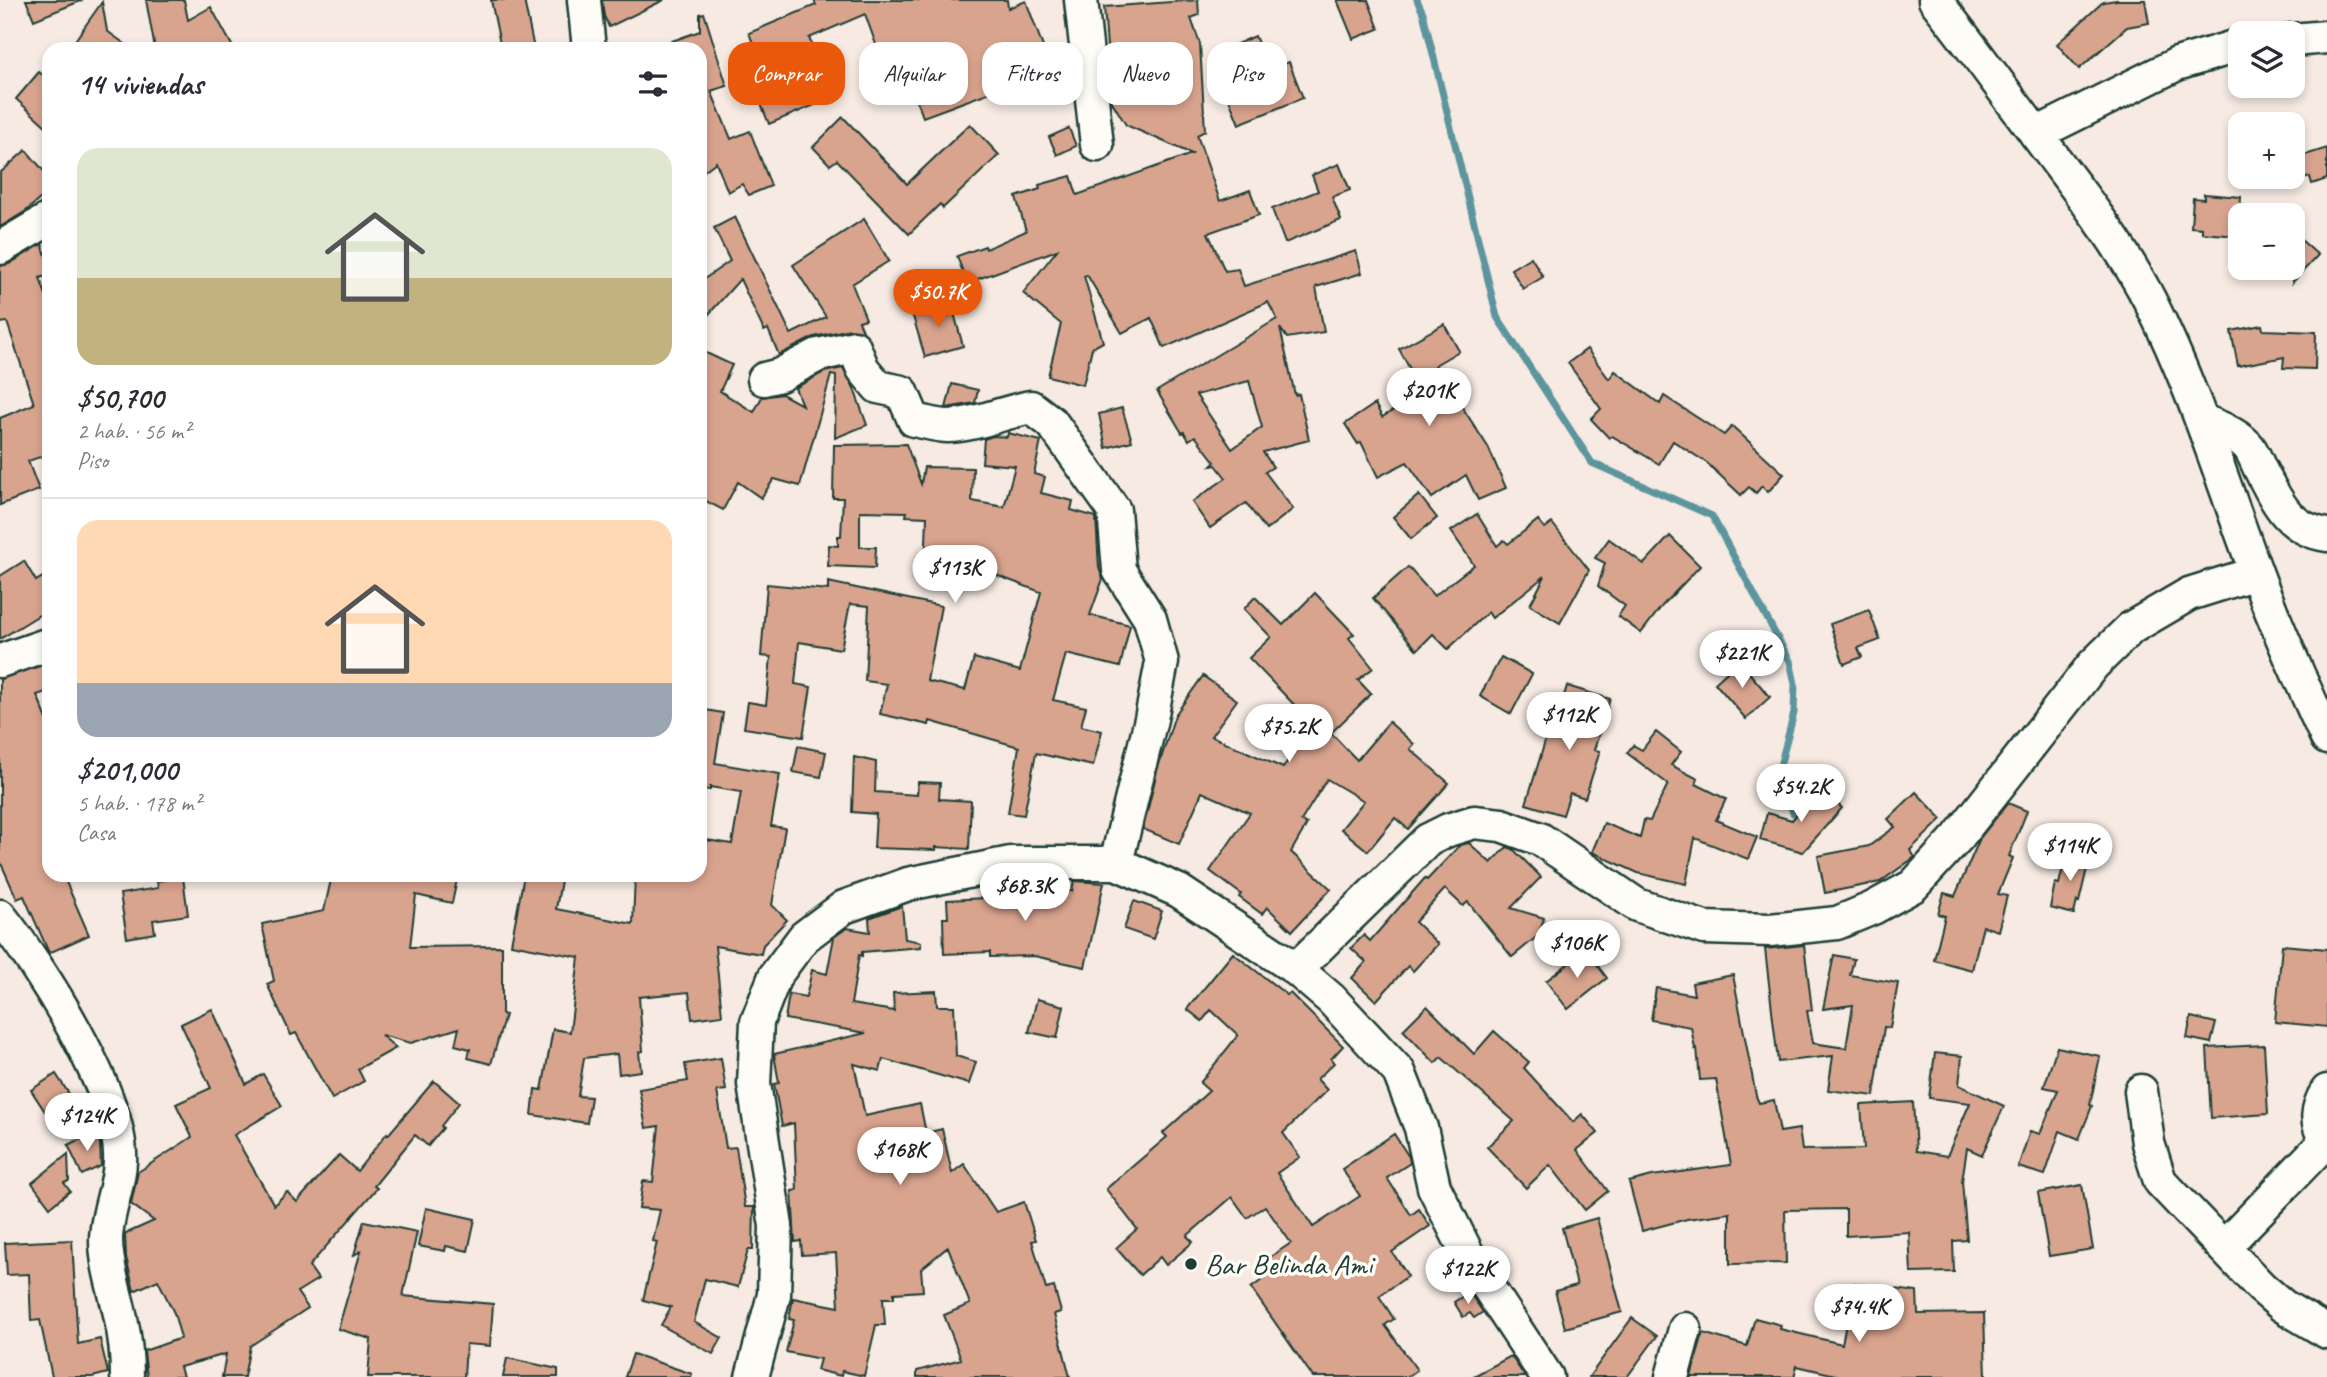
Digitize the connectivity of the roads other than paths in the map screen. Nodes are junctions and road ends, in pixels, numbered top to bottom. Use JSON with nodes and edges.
{"nodes":[{"id":1,"x":584,"y":0,"type":"edge"},
{"id":2,"x":1081,"y":0,"type":"edge"},
{"id":3,"x":1935,"y":0,"type":"edge"},
{"id":4,"x":2327,"y":37,"type":"edge"},
{"id":5,"x":2305,"y":39,"type":"edge"},
{"id":6,"x":588,"y":42,"type":"edge"},
{"id":7,"x":2228,"y":49,"type":"edge"},
{"id":8,"x":2036,"y":134,"type":"junction"},
{"id":9,"x":1097,"y":145,"type":"dead end"},
{"id":10,"x":42,"y":223,"type":"edge"},
{"id":11,"x":0,"y":248,"type":"edge"},
{"id":12,"x":764,"y":379,"type":"dead end"},
{"id":13,"x":2203,"y":421,"type":"junction"},
{"id":14,"x":2327,"y":536,"type":"edge"},
{"id":15,"x":2256,"y":573,"type":"junction"},
{"id":16,"x":42,"y":646,"type":"edge"},
{"id":17,"x":0,"y":661,"type":"edge"},
{"id":18,"x":2327,"y":738,"type":"edge"},
{"id":19,"x":1116,"y":863,"type":"junction"},
{"id":20,"x":0,"y":916,"type":"edge"},
{"id":21,"x":1296,"y":970,"type":"junction"},
{"id":22,"x":2141,"y":1091,"type":"dead end"},
{"id":23,"x":2327,"y":1091,"type":"edge"},
{"id":24,"x":2327,"y":1140,"type":"edge"},
{"id":25,"x":2224,"y":1247,"type":"junction"},
{"id":26,"x":1685,"y":1329,"type":"dead end"},
{"id":27,"x":2327,"y":1332,"type":"edge"},
{"id":28,"x":127,"y":1377,"type":"edge"},
{"id":29,"x":752,"y":1377,"type":"edge"},
{"id":30,"x":1547,"y":1377,"type":"edge"},
{"id":31,"x":1672,"y":1377,"type":"edge"}],
"edges":[{"from":1,"to":6,"type":"street"},
{"from":2,"to":9,"type":"street"},
{"from":3,"to":8,"type":"street"},
{"from":4,"to":5,"type":"street"},
{"from":7,"to":8,"type":"street"},
{"from":8,"to":13,"type":"street"},
{"from":10,"to":11,"type":"street"},
{"from":12,"to":19,"type":"street"},
{"from":13,"to":14,"type":"street"},
{"from":13,"to":15,"type":"street"},
{"from":15,"to":18,"type":"street"},
{"from":15,"to":21,"type":"street"},
{"from":16,"to":17,"type":"street"},
{"from":19,"to":21,"type":"street"},
{"from":19,"to":29,"type":"street"},
{"from":20,"to":28,"type":"street"},
{"from":21,"to":30,"type":"street"},
{"from":22,"to":25,"type":"street"},
{"from":23,"to":24,"type":"street"},
{"from":24,"to":25,"type":"street"},
{"from":25,"to":27,"type":"street"},
{"from":26,"to":31,"type":"street"}]}
